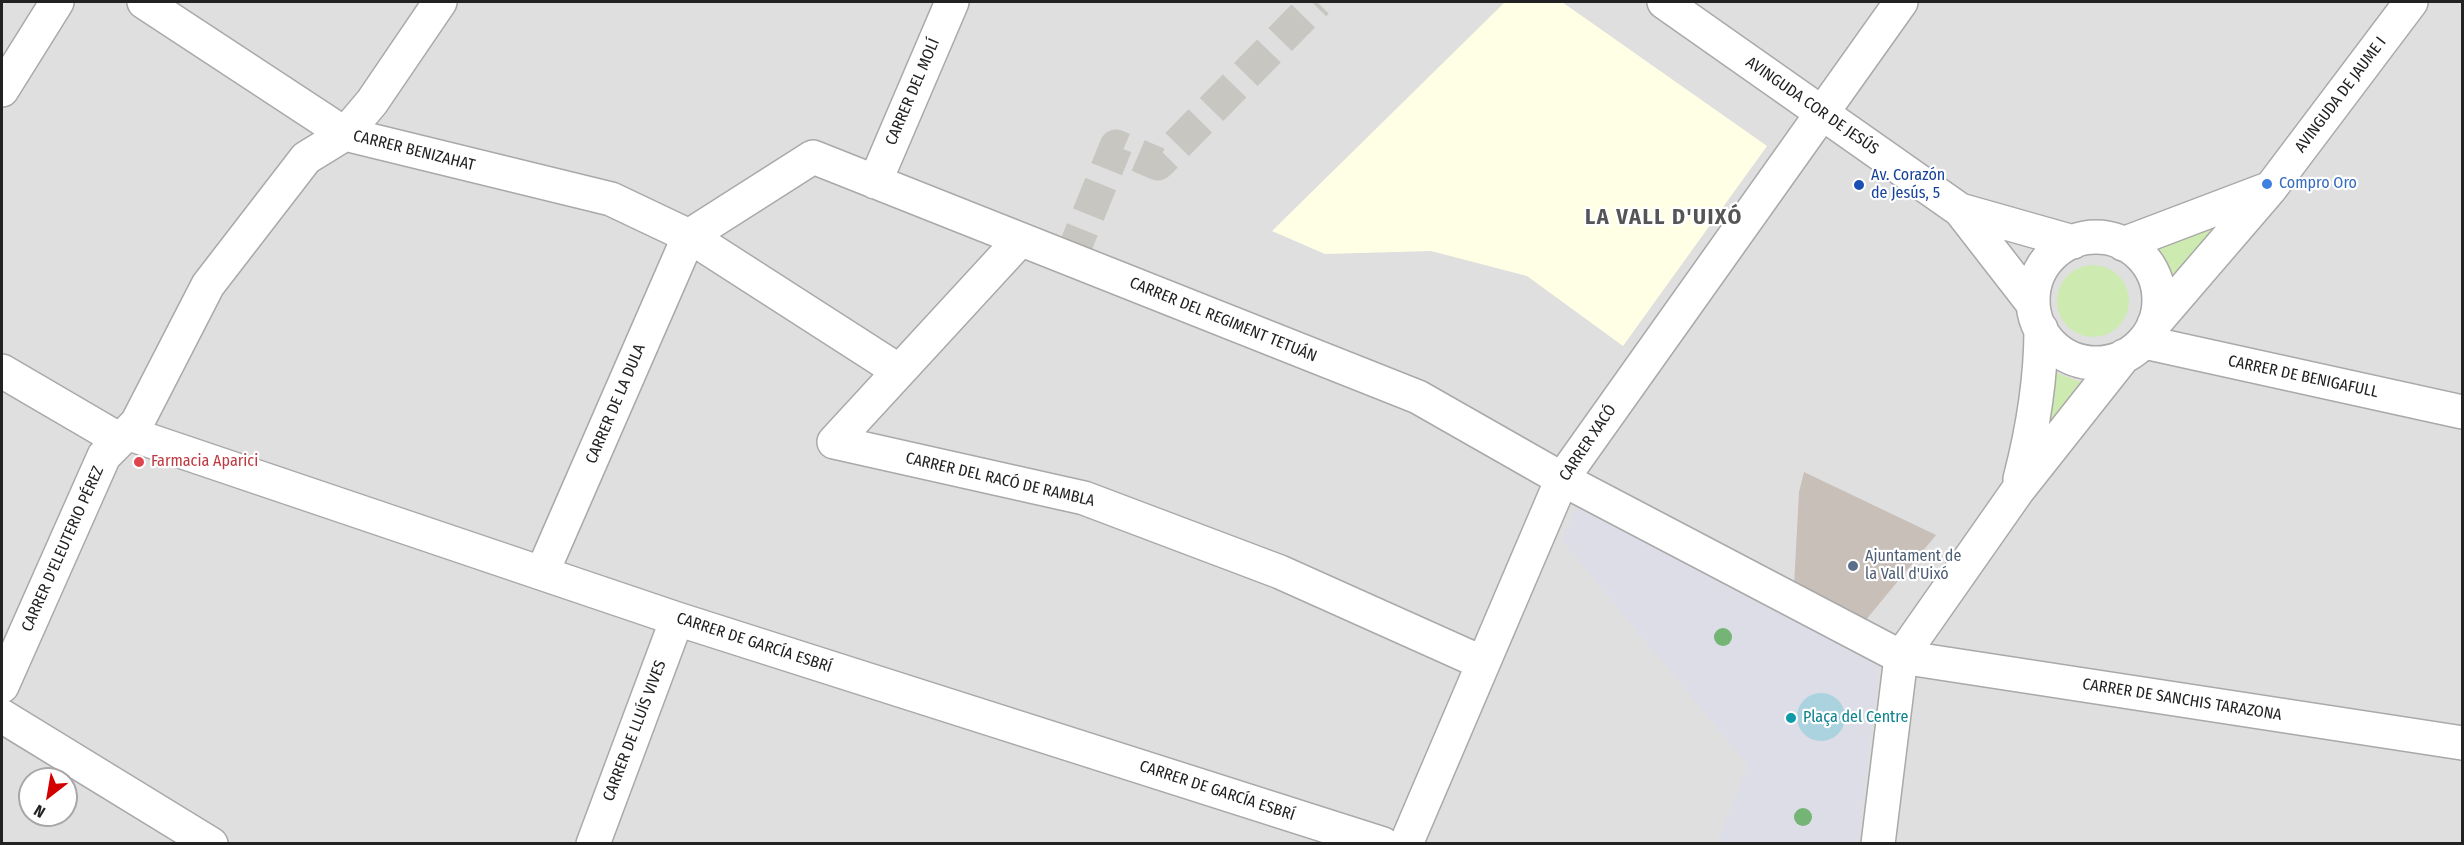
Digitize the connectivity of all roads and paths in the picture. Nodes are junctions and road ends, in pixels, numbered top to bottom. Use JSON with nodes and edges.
{"nodes":[{"id":1,"x":57,"y":2,"type":"edge"},
{"id":2,"x":144,"y":2,"type":"edge"},
{"id":3,"x":440,"y":2,"type":"edge"},
{"id":4,"x":952,"y":2,"type":"edge"},
{"id":5,"x":1664,"y":2,"type":"edge"},
{"id":6,"x":1901,"y":2,"type":"edge"},
{"id":7,"x":2404,"y":4,"type":"edge"},
{"id":8,"x":2,"y":90,"type":"edge"},
{"id":9,"x":1822,"y":113,"type":"junction"},
{"id":10,"x":345,"y":134,"type":"junction"},
{"id":11,"x":875,"y":182,"type":"junction"},
{"id":12,"x":2270,"y":189,"type":"junction"},
{"id":13,"x":1960,"y":210,"type":"junction"},
{"id":14,"x":689,"y":236,"type":"junction"},
{"id":15,"x":1020,"y":240,"type":"junction"},
{"id":16,"x":2073,"y":242,"type":"junction"},
{"id":17,"x":2123,"y":244,"type":"junction"},
{"id":18,"x":2037,"y":317,"type":"junction"},
{"id":19,"x":2141,"y":340,"type":"junction"},
{"id":20,"x":2,"y":371,"type":"edge"},
{"id":21,"x":899,"y":371,"type":"junction"},
{"id":22,"x":2463,"y":412,"type":"edge"},
{"id":23,"x":124,"y":437,"type":"junction"},
{"id":24,"x":1562,"y":479,"type":"junction"},
{"id":25,"x":2018,"y":490,"type":"junction"},
{"id":26,"x":542,"y":573,"type":"junction"},
{"id":27,"x":677,"y":619,"type":"junction"},
{"id":28,"x":1901,"y":657,"type":"junction"},
{"id":29,"x":1483,"y":663,"type":"junction"},
{"id":30,"x":2,"y":686,"type":"edge"},
{"id":31,"x":2,"y":716,"type":"edge"},
{"id":32,"x":2463,"y":743,"type":"edge"},
{"id":33,"x":211,"y":843,"type":"edge"},
{"id":34,"x":593,"y":843,"type":"edge"},
{"id":35,"x":1383,"y":843,"type":"edge"},
{"id":36,"x":1406,"y":843,"type":"edge"},
{"id":37,"x":1878,"y":843,"type":"edge"}],
"edges":[{"from":1,"to":8,"type":"street"},
{"from":2,"to":10,"type":"street","name":"CARRER BENIZAHAT"},
{"from":3,"to":10,"type":"street","name":"CARRER D'ELEUTERIO PÉREZ"},
{"from":4,"to":11,"type":"street","name":"CARRER DEL MOLÍ"},
{"from":5,"to":9,"type":"street","name":"AVINGUDA COR DE JESÚS"},
{"from":6,"to":9,"type":"street","name":"CARRER XACÓ"},
{"from":7,"to":12,"type":"street","name":"AVINGUDA DE JAUME I"},
{"from":9,"to":13,"type":"street","name":"AVINGUDA COR DE JESÚS"},
{"from":9,"to":24,"type":"street","name":"CARRER XACÓ"},
{"from":10,"to":14,"type":"street","name":"CARRER BENIZAHAT"},
{"from":10,"to":23,"type":"street","name":"CARRER D'ELEUTERIO PÉREZ"},
{"from":11,"to":14,"type":"street","name":"CARRER DEL REGIMENT TETUÁN"},
{"from":11,"to":15,"type":"street","name":"CARRER DEL REGIMENT TETUÁN"},
{"from":12,"to":17,"type":"street"},
{"from":12,"to":19,"type":"street","name":"AVINGUDA DE JAUME I"},
{"from":13,"to":16,"type":"street","name":"AVINGUDA COR DE JESÚS"},
{"from":13,"to":18,"type":"street","name":"AVINGUDA COR DE JESÚS"},
{"from":14,"to":21,"type":"street","name":"CARRER BENIZAHAT"},
{"from":14,"to":26,"type":"street","name":"CARRER DE LA DULA"},
{"from":15,"to":21,"type":"street","name":"CARRER DEL RACÓ DE RAMBLA"},
{"from":15,"to":24,"type":"street","name":"CARRER DEL REGIMENT TETUÁN"},
{"from":16,"to":17,"type":"street"},
{"from":16,"to":18,"type":"street"},
{"from":17,"to":19,"type":"street"},
{"from":18,"to":19,"type":"street"},
{"from":18,"to":25,"type":"street","name":"AVINGUDA DE JAUME I"},
{"from":19,"to":22,"type":"street","name":"CARRER DE BENIGAFULL"},
{"from":19,"to":25,"type":"street","name":"AVINGUDA DE JAUME I"},
{"from":20,"to":23,"type":"street","name":"CARRER DE GARCÍA ESBRÍ"},
{"from":21,"to":29,"type":"street","name":"CARRER DEL RACÓ DE RAMBLA"},
{"from":23,"to":26,"type":"street","name":"CARRER DE GARCÍA ESBRÍ"},
{"from":23,"to":30,"type":"street","name":"CARRER D'ELEUTERIO PÉREZ"},
{"from":24,"to":28,"type":"street"},
{"from":24,"to":29,"type":"street","name":"CARRER XACÓ"},
{"from":25,"to":28,"type":"street","name":"AVINGUDA DE JAUME I"},
{"from":26,"to":27,"type":"street","name":"CARRER DE GARCÍA ESBRÍ"},
{"from":27,"to":34,"type":"street","name":"CARRER DE LLUÍS VIVES"},
{"from":27,"to":35,"type":"street","name":"CARRER DE GARCÍA ESBRÍ"},
{"from":28,"to":32,"type":"street","name":"CARRER DE SANCHIS TARAZONA"},
{"from":28,"to":37,"type":"street"},
{"from":29,"to":36,"type":"street","name":"CARRER XACÓ"},
{"from":31,"to":33,"type":"street"}]}
